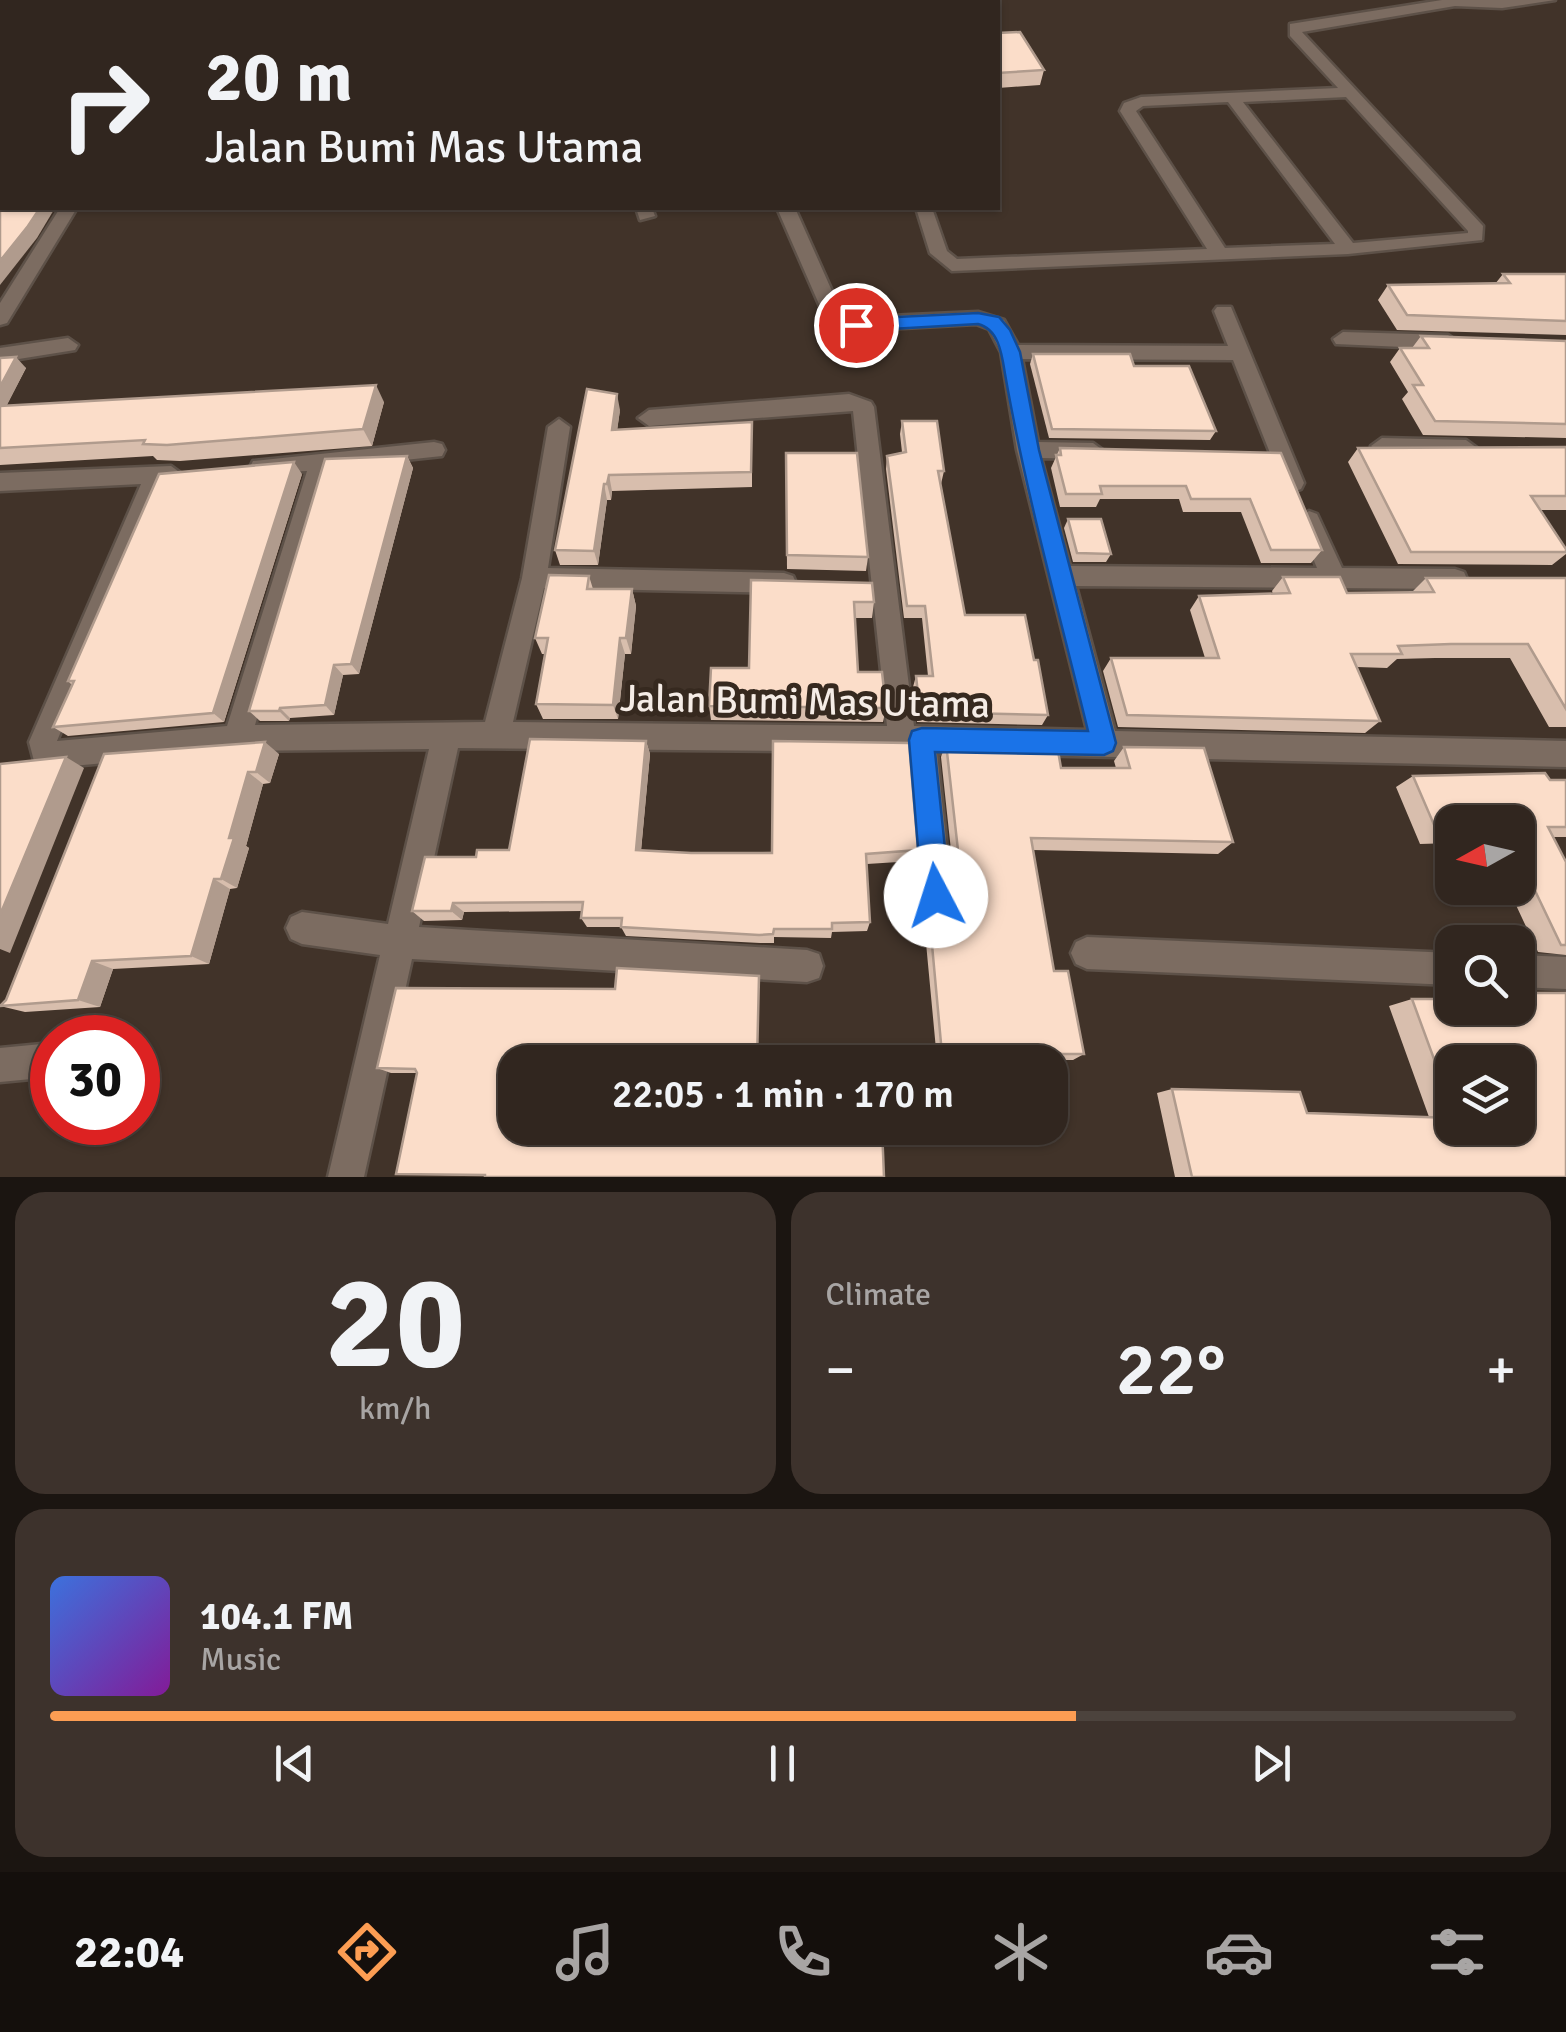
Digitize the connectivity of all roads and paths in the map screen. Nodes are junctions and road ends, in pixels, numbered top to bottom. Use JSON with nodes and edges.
{"nodes":[{"id":1,"x":1548,"y":0,"type":"edge"},
{"id":2,"x":1350,"y":92,"type":"junction"},
{"id":3,"x":1232,"y":98,"type":"junction"},
{"id":4,"x":67,"y":210,"type":"edge"},
{"id":5,"x":787,"y":210,"type":"edge"},
{"id":6,"x":925,"y":210,"type":"edge"},
{"id":7,"x":1348,"y":248,"type":"junction"},
{"id":8,"x":1218,"y":254,"type":"junction"},
{"id":9,"x":1224,"y":310,"type":"dead end"},
{"id":10,"x":0,"y":319,"type":"edge"},
{"id":11,"x":1343,"y":339,"type":"dead end"},
{"id":12,"x":1473,"y":343,"type":"edge"},
{"id":13,"x":68,"y":345,"type":"dead end"},
{"id":14,"x":1011,"y":352,"type":"junction"},
{"id":15,"x":1242,"y":354,"type":"junction"},
{"id":16,"x":0,"y":355,"type":"edge"},
{"id":17,"x":648,"y":418,"type":"dead end"},
{"id":18,"x":559,"y":427,"type":"dead end"},
{"id":19,"x":1382,"y":446,"type":"edge"},
{"id":20,"x":1492,"y":449,"type":"edge"},
{"id":21,"x":434,"y":450,"type":"dead end"},
{"id":22,"x":1028,"y":450,"type":"junction"},
{"id":23,"x":1126,"y":451,"type":"edge"},
{"id":24,"x":321,"y":461,"type":"junction"},
{"id":25,"x":233,"y":469,"type":"edge"},
{"id":26,"x":194,"y":472,"type":"edge"},
{"id":27,"x":156,"y":476,"type":"junction"},
{"id":28,"x":0,"y":482,"type":"edge"},
{"id":29,"x":1060,"y":576,"type":"junction"},
{"id":30,"x":534,"y":578,"type":"junction"},
{"id":31,"x":1334,"y":580,"type":"junction"},
{"id":32,"x":1489,"y":580,"type":"edge"},
{"id":33,"x":805,"y":584,"type":"edge"},
{"id":34,"x":496,"y":736,"type":"junction"},
{"id":35,"x":446,"y":737,"type":"junction"},
{"id":36,"x":237,"y":738,"type":"junction"},
{"id":37,"x":912,"y":739,"type":"junction"},
{"id":38,"x":1104,"y":743,"type":"junction"},
{"id":39,"x":110,"y":750,"type":"junction"},
{"id":40,"x":1566,"y":754,"type":"edge"},
{"id":41,"x":96,"y":785,"type":"edge"},
{"id":42,"x":936,"y":896,"type":"dead end"},
{"id":43,"x":302,"y":928,"type":"dead end"},
{"id":44,"x":398,"y":942,"type":"junction"},
{"id":45,"x":1087,"y":954,"type":"dead end"},
{"id":46,"x":807,"y":966,"type":"dead end"},
{"id":47,"x":1435,"y":967,"type":"edge"},
{"id":48,"x":1535,"y":972,"type":"edge"},
{"id":49,"x":1566,"y":973,"type":"edge"},
{"id":50,"x":30,"y":1062,"type":"edge"},
{"id":51,"x":0,"y":1065,"type":"edge"},
{"id":52,"x":346,"y":1177,"type":"edge"}],
"edges":[{"from":1,"to":2,"type":"street"},
{"from":2,"to":3,"type":"street"},
{"from":2,"to":7,"type":"street"},
{"from":3,"to":7,"type":"street"},
{"from":3,"to":8,"type":"street"},
{"from":4,"to":10,"type":"street"},
{"from":5,"to":14,"type":"street"},
{"from":6,"to":8,"type":"street"},
{"from":7,"to":8,"type":"street"},
{"from":9,"to":15,"type":"street"},
{"from":11,"to":12,"type":"street"},
{"from":13,"to":16,"type":"street"},
{"from":14,"to":15,"type":"street"},
{"from":14,"to":22,"type":"street"},
{"from":15,"to":31,"type":"street"},
{"from":17,"to":37,"type":"street"},
{"from":18,"to":30,"type":"street"},
{"from":19,"to":20,"type":"street"},
{"from":21,"to":24,"type":"street"},
{"from":22,"to":23,"type":"street"},
{"from":22,"to":29,"type":"street"},
{"from":24,"to":25,"type":"street"},
{"from":24,"to":36,"type":"street"},
{"from":26,"to":27,"type":"street"},
{"from":27,"to":28,"type":"street"},
{"from":27,"to":39,"type":"street","name":"Jalan Bumi Mas Utama"},
{"from":29,"to":31,"type":"street"},
{"from":29,"to":38,"type":"street"},
{"from":30,"to":33,"type":"street"},
{"from":30,"to":34,"type":"street"},
{"from":31,"to":32,"type":"street"},
{"from":34,"to":35,"type":"street","name":"Jalan Bumi Mas Utama"},
{"from":34,"to":37,"type":"street","name":"Jalan Bumi Mas Utama"},
{"from":35,"to":36,"type":"street","name":"Jalan Bumi Mas Utama"},
{"from":35,"to":44,"type":"street"},
{"from":36,"to":39,"type":"street","name":"Jalan Bumi Mas Utama"},
{"from":37,"to":38,"type":"street","name":"Jalan Bumi Mas Utama"},
{"from":37,"to":42,"type":"street"},
{"from":38,"to":40,"type":"street","name":"Jalan Bumi Mas Utama"},
{"from":39,"to":41,"type":"street"},
{"from":43,"to":44,"type":"street"},
{"from":44,"to":46,"type":"street"},
{"from":44,"to":52,"type":"street"},
{"from":45,"to":47,"type":"street"},
{"from":48,"to":49,"type":"street"},
{"from":50,"to":51,"type":"street"}]}
